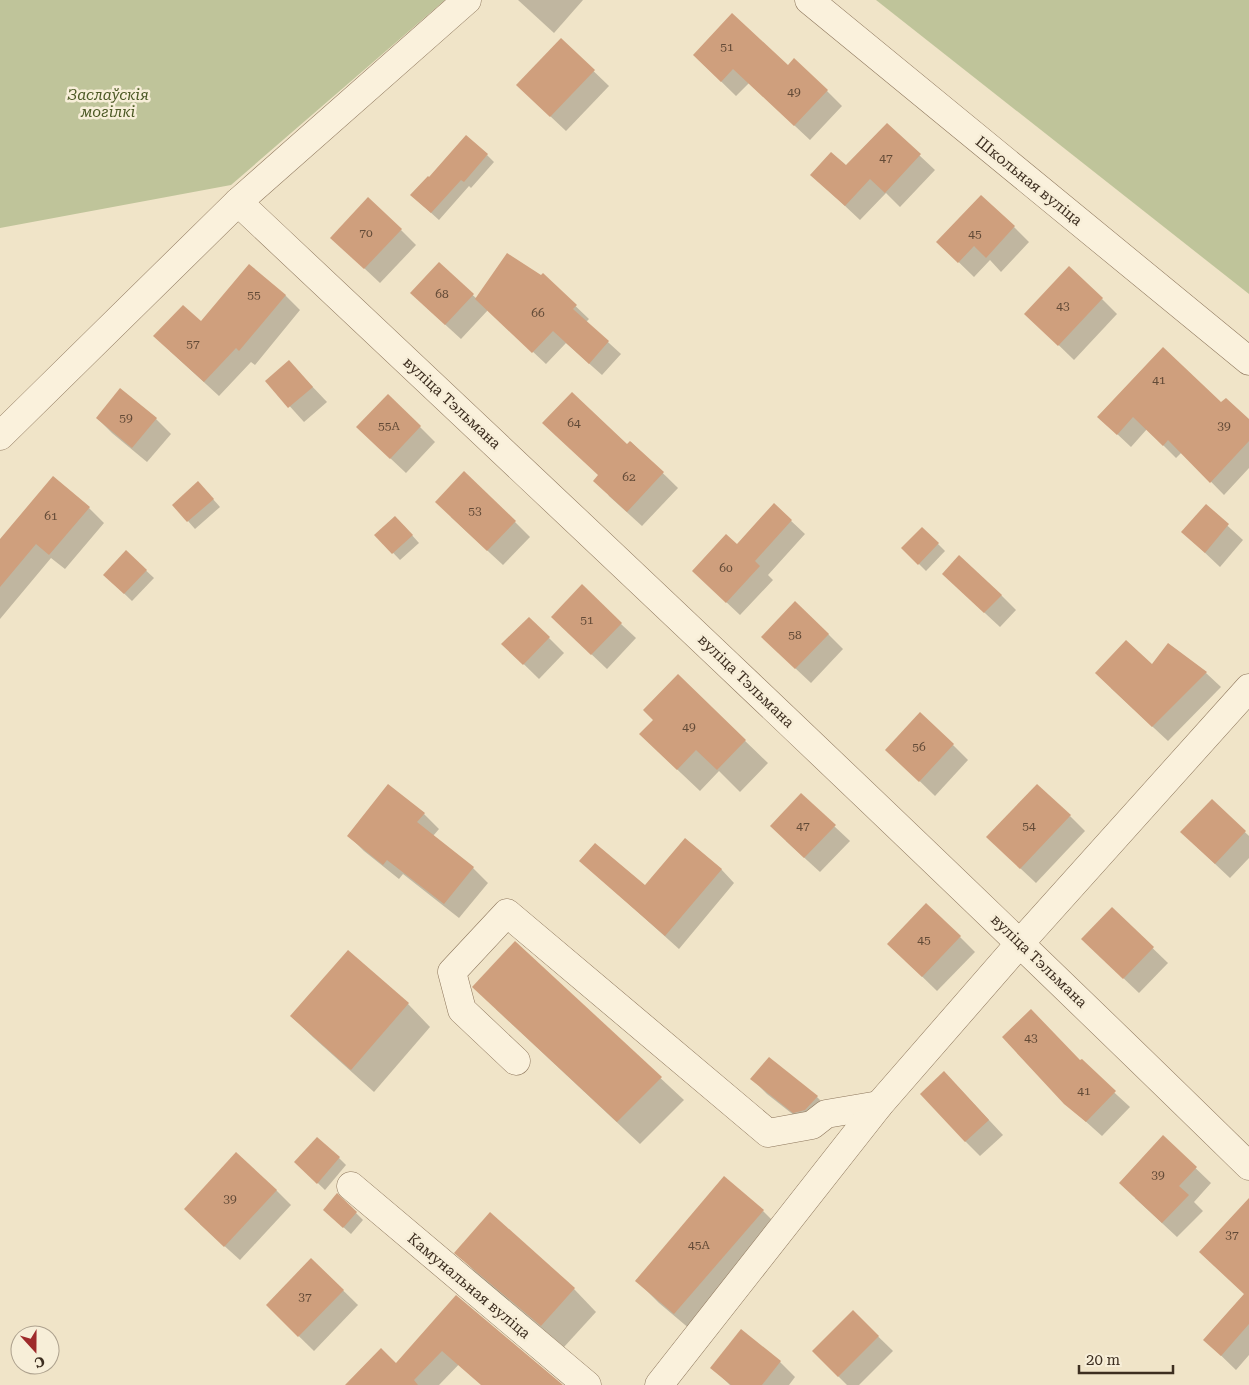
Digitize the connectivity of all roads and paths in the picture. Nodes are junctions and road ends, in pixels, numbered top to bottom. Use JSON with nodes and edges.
{"nodes":[{"id":1,"x":467,"y":0,"type":"edge"},
{"id":2,"x":809,"y":0,"type":"edge"},
{"id":3,"x":238,"y":202,"type":"junction"},
{"id":4,"x":1249,"y":361,"type":"edge"},
{"id":5,"x":0,"y":436,"type":"edge"},
{"id":6,"x":1249,"y":688,"type":"edge"},
{"id":7,"x":1021,"y":942,"type":"junction"},
{"id":8,"x":516,"y":1061,"type":"dead end"},
{"id":9,"x":879,"y":1105,"type":"junction"},
{"id":10,"x":1249,"y":1166,"type":"edge"},
{"id":11,"x":351,"y":1186,"type":"dead end"},
{"id":12,"x":587,"y":1385,"type":"edge"},
{"id":13,"x":659,"y":1385,"type":"edge"}],
"edges":[{"from":1,"to":3,"type":"street"},
{"from":2,"to":4,"type":"street","name":"Школьная вуліца"},
{"from":3,"to":5,"type":"street"},
{"from":3,"to":7,"type":"street","name":"вуліца Тэльмана"},
{"from":6,"to":7,"type":"street"},
{"from":7,"to":9,"type":"street"},
{"from":7,"to":10,"type":"street","name":"вуліца Тэльмана"},
{"from":8,"to":9,"type":"street"},
{"from":9,"to":13,"type":"street"},
{"from":11,"to":12,"type":"street","name":"Камунальная вуліца"}]}
